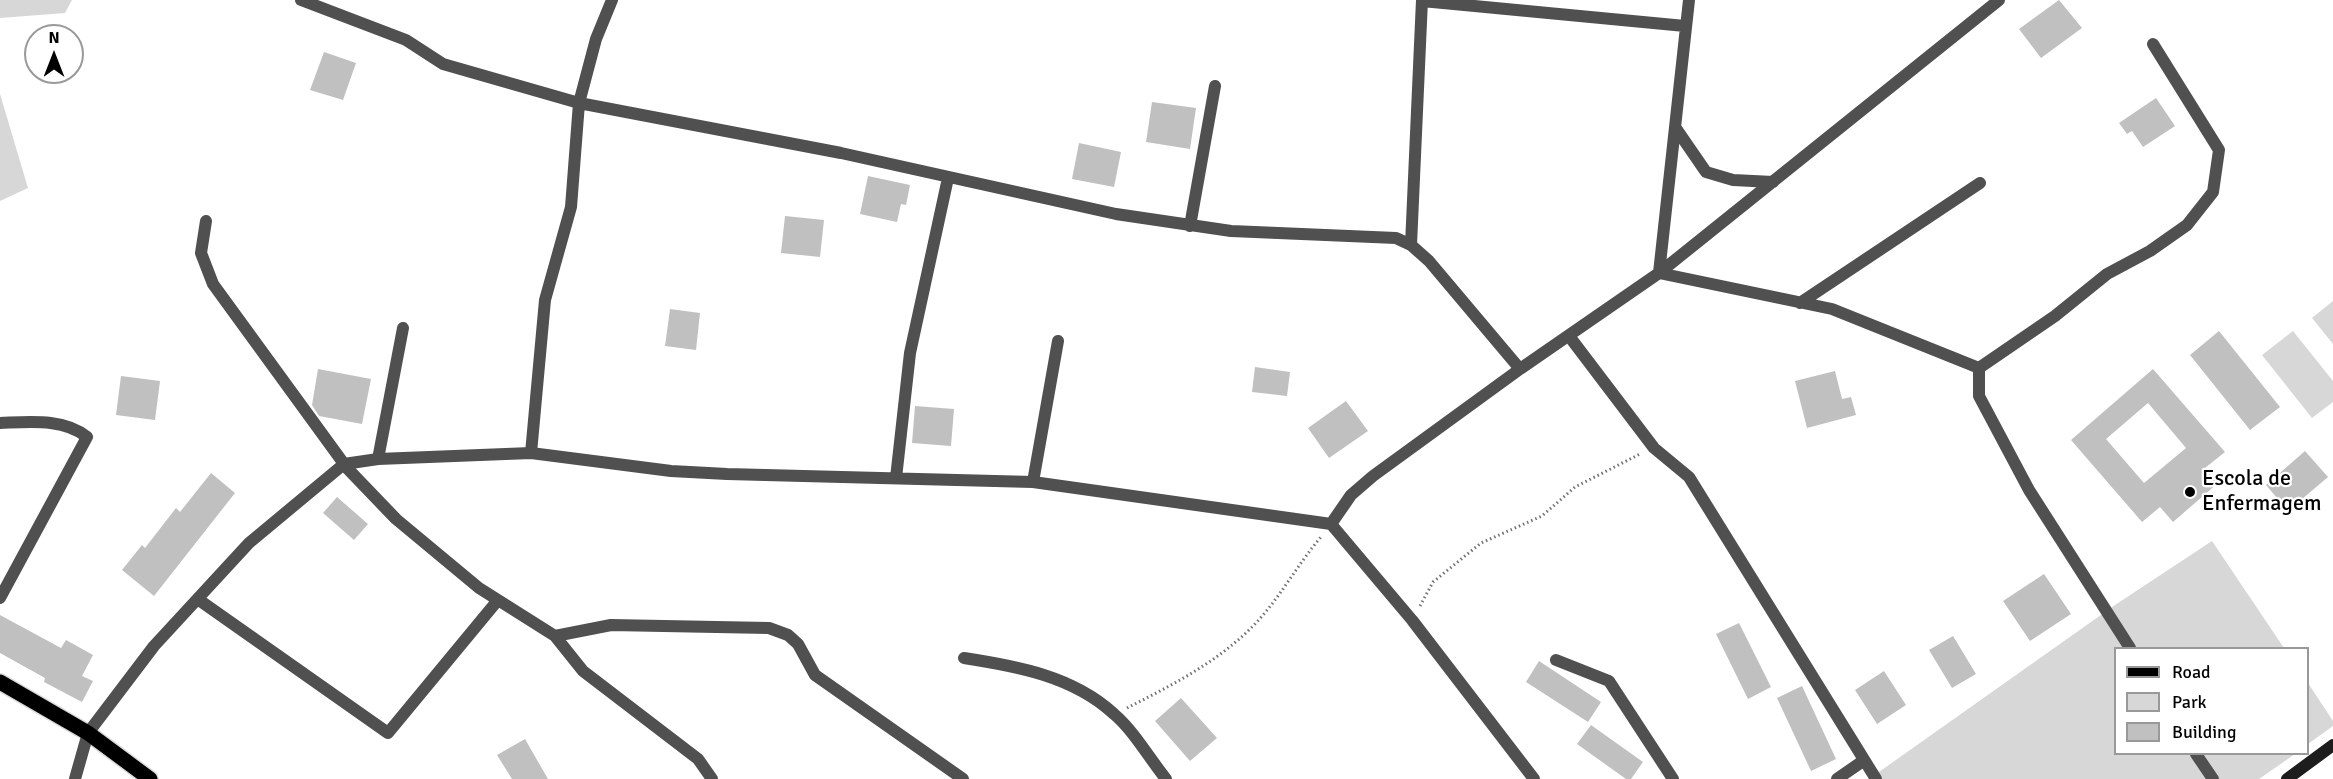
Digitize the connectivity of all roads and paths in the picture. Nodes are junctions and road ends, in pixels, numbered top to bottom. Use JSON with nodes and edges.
{"nodes":[{"id":1,"x":301,"y":0,"type":"edge"},
{"id":2,"x":612,"y":0,"type":"edge"},
{"id":3,"x":1689,"y":0,"type":"edge"},
{"id":4,"x":2000,"y":0,"type":"edge"},
{"id":5,"x":1422,"y":1,"type":"edge"},
{"id":6,"x":1685,"y":26,"type":"junction"},
{"id":7,"x":2153,"y":44,"type":"dead end"},
{"id":8,"x":1215,"y":86,"type":"dead end"},
{"id":9,"x":579,"y":103,"type":"junction"},
{"id":10,"x":1675,"y":128,"type":"junction"},
{"id":11,"x":948,"y":178,"type":"junction"},
{"id":12,"x":1773,"y":182,"type":"junction"},
{"id":13,"x":1980,"y":183,"type":"dead end"},
{"id":14,"x":206,"y":221,"type":"dead end"},
{"id":15,"x":1190,"y":226,"type":"junction"},
{"id":16,"x":1411,"y":245,"type":"junction"},
{"id":17,"x":1659,"y":273,"type":"junction"},
{"id":18,"x":1800,"y":303,"type":"junction"},
{"id":19,"x":403,"y":328,"type":"dead end"},
{"id":20,"x":1569,"y":336,"type":"junction"},
{"id":21,"x":1058,"y":341,"type":"dead end"},
{"id":22,"x":1978,"y":368,"type":"junction"},
{"id":23,"x":1520,"y":369,"type":"junction"},
{"id":24,"x":0,"y":423,"type":"edge"},
{"id":25,"x":1654,"y":448,"type":"junction"},
{"id":26,"x":531,"y":453,"type":"junction"},
{"id":27,"x":378,"y":459,"type":"junction"},
{"id":28,"x":345,"y":464,"type":"junction"},
{"id":29,"x":896,"y":478,"type":"junction"},
{"id":30,"x":1033,"y":482,"type":"junction"},
{"id":31,"x":1331,"y":524,"type":"junction"},
{"id":32,"x":0,"y":598,"type":"edge"},
{"id":33,"x":200,"y":600,"type":"junction"},
{"id":34,"x":498,"y":600,"type":"junction"},
{"id":35,"x":1412,"y":620,"type":"junction"},
{"id":36,"x":555,"y":636,"type":"junction"},
{"id":37,"x":2129,"y":647,"type":"edge"},
{"id":38,"x":964,"y":658,"type":"dead end"},
{"id":39,"x":1556,"y":660,"type":"dead end"},
{"id":40,"x":0,"y":682,"type":"edge"},
{"id":41,"x":1115,"y":714,"type":"junction"},
{"id":42,"x":88,"y":733,"type":"junction"},
{"id":43,"x":2333,"y":745,"type":"edge"},
{"id":44,"x":2197,"y":755,"type":"edge"},
{"id":45,"x":1863,"y":761,"type":"junction"},
{"id":46,"x":75,"y":779,"type":"edge"},
{"id":47,"x":150,"y":779,"type":"edge"},
{"id":48,"x":712,"y":779,"type":"edge"},
{"id":49,"x":963,"y":779,"type":"edge"},
{"id":50,"x":1166,"y":779,"type":"edge"},
{"id":51,"x":1534,"y":779,"type":"edge"},
{"id":52,"x":1673,"y":779,"type":"edge"},
{"id":53,"x":1837,"y":779,"type":"edge"},
{"id":54,"x":1876,"y":779,"type":"edge"},
{"id":55,"x":2213,"y":779,"type":"edge"},
{"id":56,"x":2288,"y":779,"type":"edge"}],
"edges":[{"from":1,"to":9,"type":"street"},
{"from":2,"to":9,"type":"street"},
{"from":3,"to":6,"type":"street"},
{"from":4,"to":12,"type":"street"},
{"from":5,"to":6,"type":"street"},
{"from":5,"to":16,"type":"street"},
{"from":6,"to":10,"type":"street"},
{"from":7,"to":22,"type":"street"},
{"from":8,"to":15,"type":"street"},
{"from":9,"to":11,"type":"street"},
{"from":9,"to":26,"type":"street"},
{"from":10,"to":12,"type":"street"},
{"from":10,"to":17,"type":"street"},
{"from":11,"to":15,"type":"street"},
{"from":11,"to":29,"type":"street"},
{"from":12,"to":17,"type":"street"},
{"from":13,"to":18,"type":"street"},
{"from":14,"to":28,"type":"street"},
{"from":15,"to":16,"type":"street"},
{"from":16,"to":23,"type":"street"},
{"from":17,"to":18,"type":"street"},
{"from":17,"to":20,"type":"street"},
{"from":18,"to":22,"type":"street"},
{"from":19,"to":27,"type":"street"},
{"from":20,"to":23,"type":"street"},
{"from":20,"to":25,"type":"street"},
{"from":21,"to":30,"type":"street"},
{"from":22,"to":37,"type":"street"},
{"from":23,"to":31,"type":"street"},
{"from":24,"to":32,"type":"street"},
{"from":25,"to":35,"type":"path"},
{"from":25,"to":45,"type":"street"},
{"from":26,"to":27,"type":"street"},
{"from":26,"to":29,"type":"street"},
{"from":27,"to":28,"type":"street"},
{"from":28,"to":33,"type":"street"},
{"from":28,"to":34,"type":"street"},
{"from":29,"to":30,"type":"street"},
{"from":30,"to":31,"type":"street"},
{"from":31,"to":35,"type":"street"},
{"from":31,"to":41,"type":"path"},
{"from":33,"to":34,"type":"street"},
{"from":33,"to":42,"type":"street"},
{"from":34,"to":36,"type":"street"},
{"from":35,"to":51,"type":"street"},
{"from":36,"to":48,"type":"street"},
{"from":36,"to":49,"type":"street"},
{"from":38,"to":41,"type":"street"},
{"from":39,"to":52,"type":"street"},
{"from":40,"to":42,"type":"main road"},
{"from":41,"to":50,"type":"street"},
{"from":42,"to":46,"type":"street"},
{"from":42,"to":47,"type":"main road"},
{"from":43,"to":56,"type":"main road"},
{"from":44,"to":55,"type":"street"},
{"from":45,"to":53,"type":"street"},
{"from":45,"to":54,"type":"street"}]}
